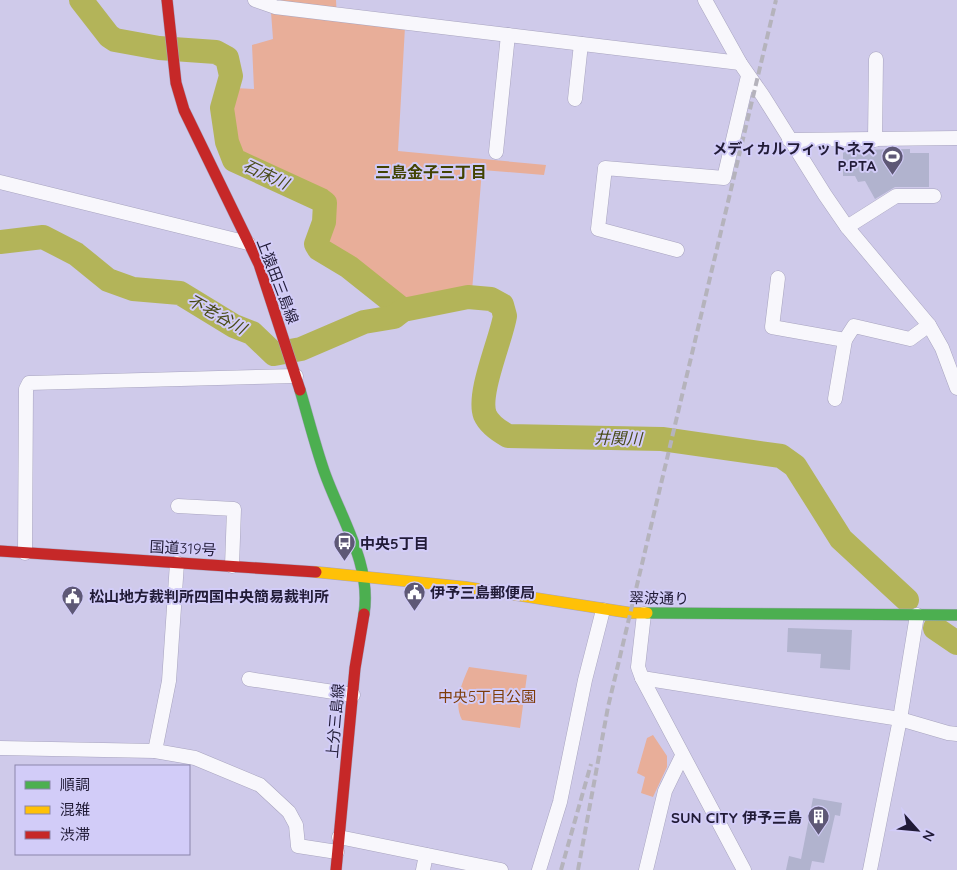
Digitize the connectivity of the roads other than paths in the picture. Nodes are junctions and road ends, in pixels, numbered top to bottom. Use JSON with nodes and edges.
{"nodes":[{"id":1,"x":167,"y":0,"type":"edge"},
{"id":2,"x":255,"y":0,"type":"edge"},
{"id":3,"x":704,"y":0,"type":"edge"},
{"id":4,"x":508,"y":35,"type":"junction"},
{"id":5,"x":581,"y":44,"type":"junction"},
{"id":6,"x":876,"y":59,"type":"dead end"},
{"id":7,"x":740,"y":64,"type":"junction"},
{"id":8,"x":748,"y":76,"type":"junction"},
{"id":9,"x":575,"y":99,"type":"dead end"},
{"id":10,"x":957,"y":138,"type":"edge"},
{"id":11,"x":789,"y":140,"type":"junction"},
{"id":12,"x":874,"y":140,"type":"junction"},
{"id":13,"x":496,"y":152,"type":"dead end"},
{"id":14,"x":0,"y":182,"type":"edge"},
{"id":15,"x":934,"y":196,"type":"dead end"},
{"id":16,"x":847,"y":227,"type":"junction"},
{"id":17,"x":248,"y":243,"type":"junction"},
{"id":18,"x":677,"y":250,"type":"dead end"},
{"id":19,"x":778,"y":278,"type":"dead end"},
{"id":20,"x":929,"y":325,"type":"junction"},
{"id":21,"x":845,"y":340,"type":"junction"},
{"id":22,"x":296,"y":376,"type":"junction"},
{"id":23,"x":957,"y":388,"type":"edge"},
{"id":24,"x":835,"y":399,"type":"dead end"},
{"id":25,"x":178,"y":506,"type":"dead end"},
{"id":26,"x":0,"y":551,"type":"edge"},
{"id":27,"x":25,"y":553,"type":"junction"},
{"id":28,"x":177,"y":563,"type":"junction"},
{"id":29,"x":232,"y":566,"type":"junction"},
{"id":30,"x":364,"y":576,"type":"junction"},
{"id":31,"x":603,"y":610,"type":"junction"},
{"id":32,"x":644,"y":614,"type":"junction"},
{"id":33,"x":917,"y":615,"type":"junction"},
{"id":34,"x":957,"y":615,"type":"edge"},
{"id":35,"x":642,"y":678,"type":"junction"},
{"id":36,"x":249,"y":679,"type":"dead end"},
{"id":37,"x":353,"y":695,"type":"junction"},
{"id":38,"x":900,"y":719,"type":"junction"},
{"id":39,"x":957,"y":734,"type":"edge"},
{"id":40,"x":0,"y":748,"type":"edge"},
{"id":41,"x":155,"y":751,"type":"junction"},
{"id":42,"x":682,"y":756,"type":"junction"},
{"id":43,"x":339,"y":837,"type":"junction"},
{"id":44,"x":338,"y":852,"type":"junction"},
{"id":45,"x":426,"y":855,"type":"junction"},
{"id":46,"x":336,"y":870,"type":"edge"},
{"id":47,"x":423,"y":870,"type":"edge"},
{"id":48,"x":501,"y":870,"type":"edge"},
{"id":49,"x":539,"y":870,"type":"edge"},
{"id":50,"x":646,"y":870,"type":"edge"},
{"id":51,"x":744,"y":870,"type":"edge"},
{"id":52,"x":870,"y":870,"type":"edge"}],
"edges":[{"from":1,"to":17,"type":"main road","name":"上猿田三島線"},
{"from":2,"to":4,"type":"street"},
{"from":3,"to":7,"type":"street"},
{"from":4,"to":5,"type":"street"},
{"from":4,"to":13,"type":"street"},
{"from":5,"to":7,"type":"street"},
{"from":5,"to":9,"type":"street"},
{"from":6,"to":12,"type":"street"},
{"from":7,"to":8,"type":"street"},
{"from":8,"to":11,"type":"street"},
{"from":8,"to":18,"type":"street"},
{"from":10,"to":12,"type":"street"},
{"from":11,"to":12,"type":"street"},
{"from":11,"to":16,"type":"street"},
{"from":14,"to":17,"type":"street"},
{"from":15,"to":16,"type":"street"},
{"from":16,"to":20,"type":"street"},
{"from":17,"to":22,"type":"main road","name":"上猿田三島線"},
{"from":19,"to":21,"type":"street"},
{"from":20,"to":21,"type":"street"},
{"from":20,"to":23,"type":"street"},
{"from":21,"to":24,"type":"street"},
{"from":22,"to":27,"type":"street"},
{"from":22,"to":30,"type":"main road","name":"上猿田三島線"},
{"from":25,"to":29,"type":"street"},
{"from":26,"to":27,"type":"main road","name":"国道319号"},
{"from":27,"to":28,"type":"main road","name":"国道319号"},
{"from":28,"to":29,"type":"main road","name":"国道319号"},
{"from":28,"to":41,"type":"street"},
{"from":29,"to":30,"type":"main road","name":"国道319号"},
{"from":30,"to":31,"type":"main road","name":"翠波通り"},
{"from":30,"to":37,"type":"main road","name":"上分三島線"},
{"from":31,"to":32,"type":"main road","name":"翠波通り"},
{"from":31,"to":49,"type":"street"},
{"from":32,"to":33,"type":"main road","name":"翠波通り"},
{"from":32,"to":35,"type":"street"},
{"from":33,"to":34,"type":"main road","name":"翠波通り"},
{"from":33,"to":38,"type":"street"},
{"from":35,"to":38,"type":"street"},
{"from":35,"to":42,"type":"street"},
{"from":36,"to":37,"type":"street"},
{"from":37,"to":43,"type":"main road","name":"上分三島線"},
{"from":38,"to":39,"type":"street"},
{"from":38,"to":52,"type":"street"},
{"from":40,"to":41,"type":"street"},
{"from":41,"to":44,"type":"street"},
{"from":42,"to":50,"type":"street"},
{"from":42,"to":51,"type":"street"},
{"from":43,"to":44,"type":"main road","name":"上分三島線"},
{"from":43,"to":45,"type":"street"},
{"from":44,"to":46,"type":"main road","name":"上分三島線"},
{"from":45,"to":47,"type":"street"},
{"from":45,"to":48,"type":"street"}]}
